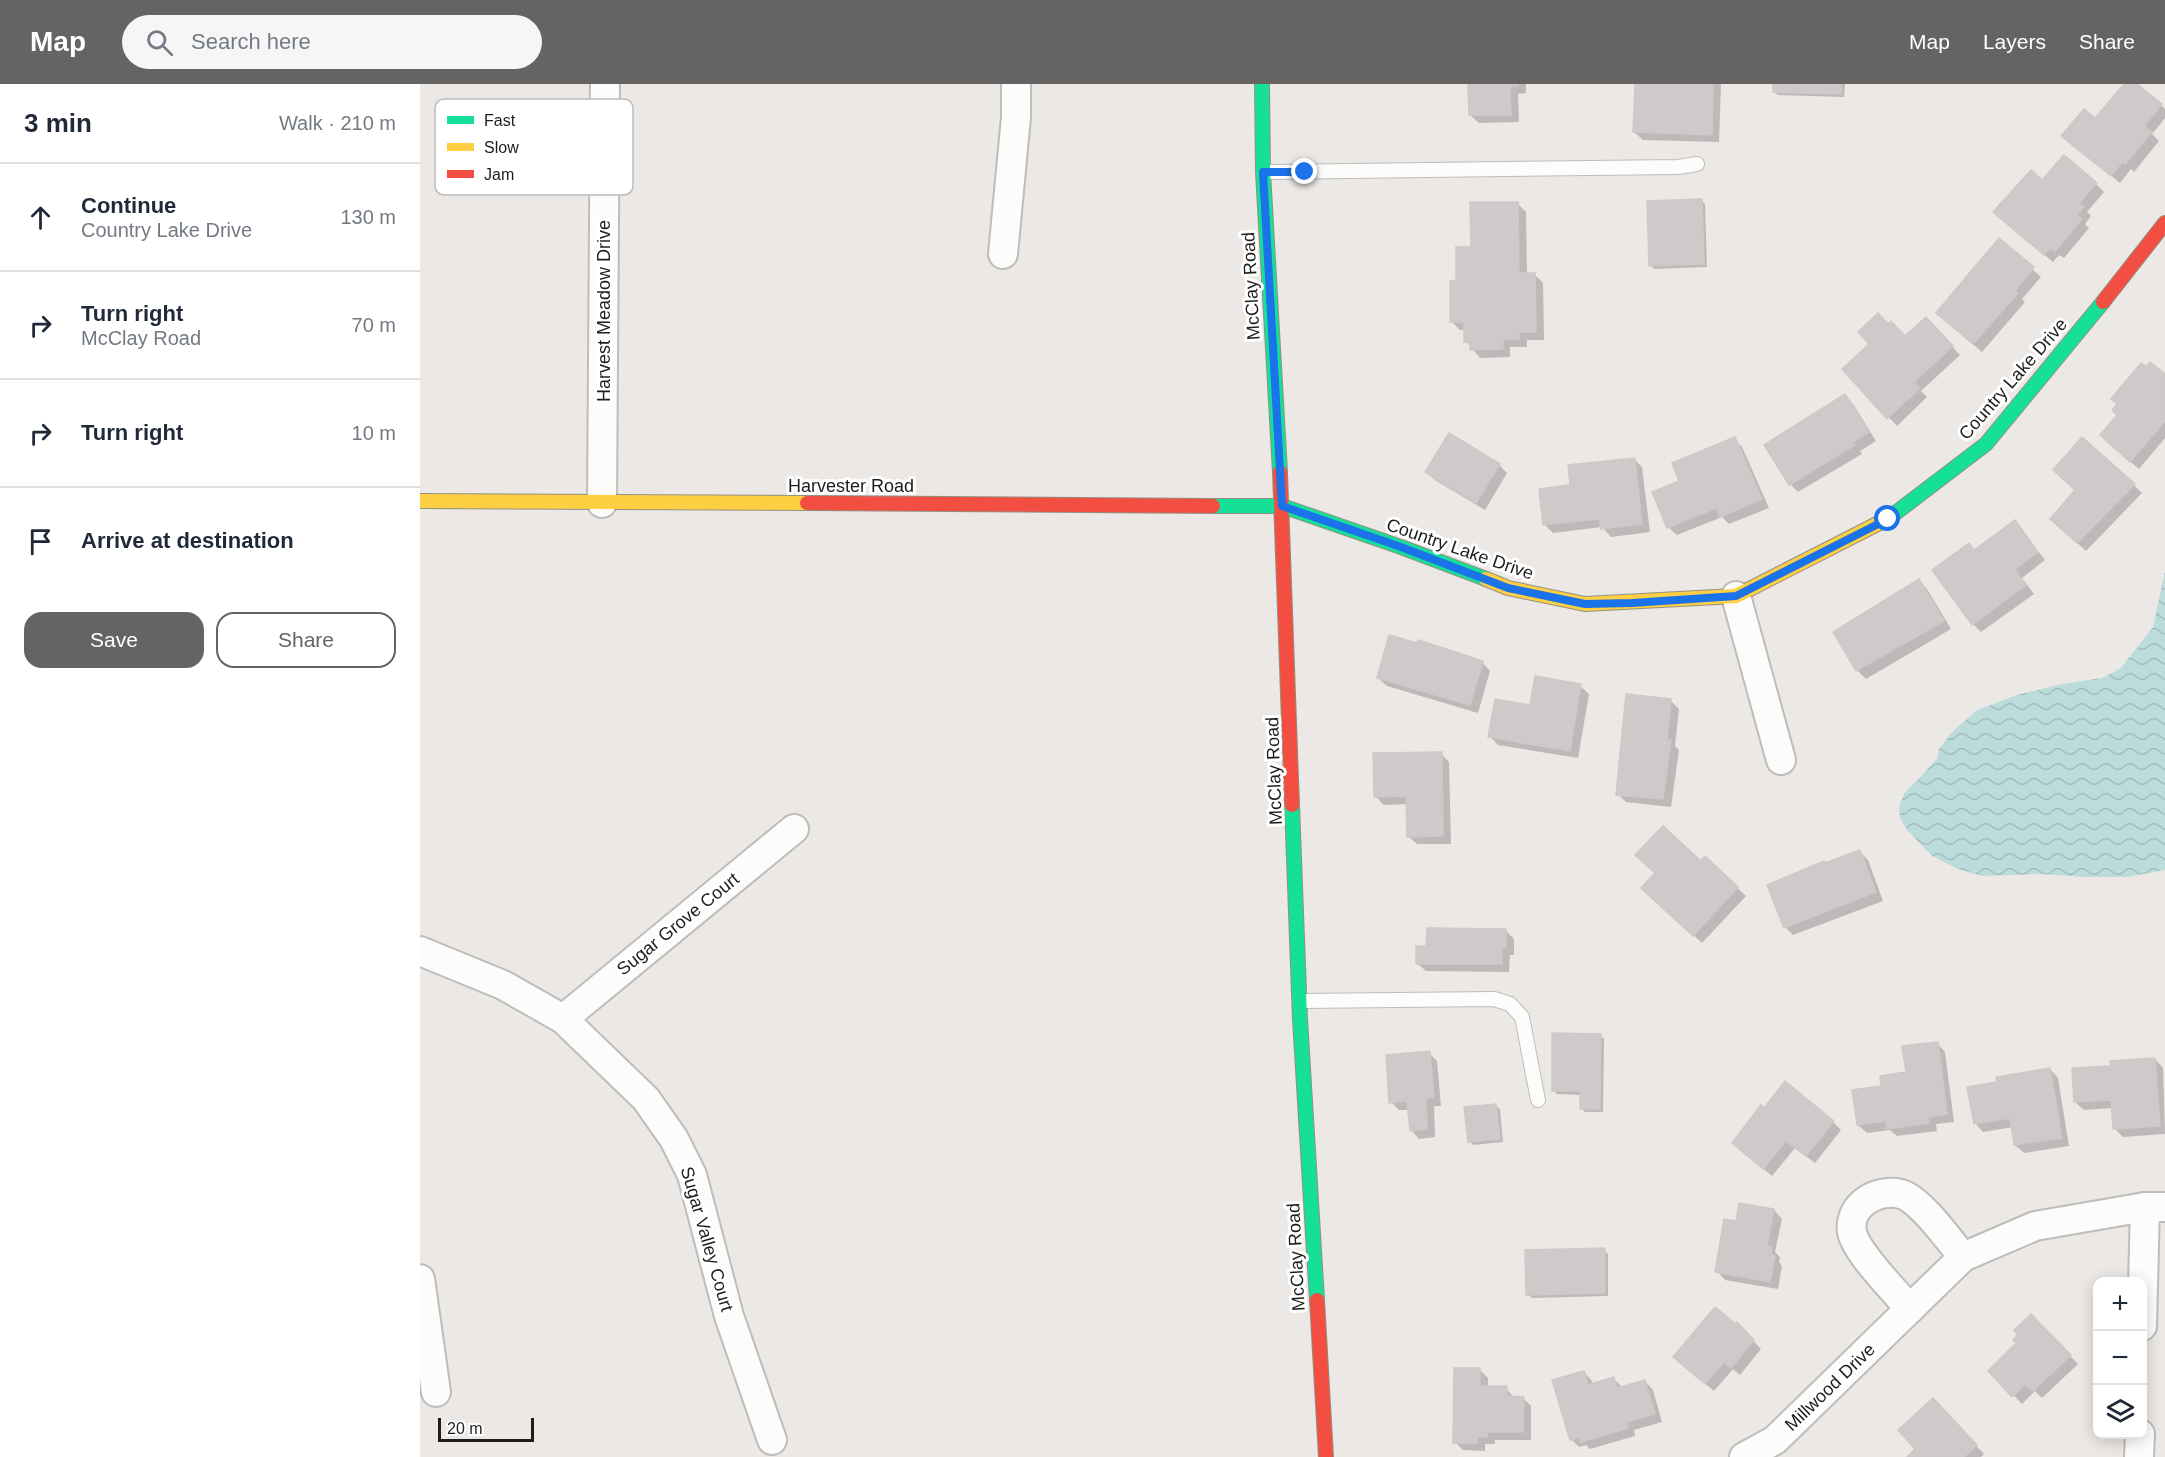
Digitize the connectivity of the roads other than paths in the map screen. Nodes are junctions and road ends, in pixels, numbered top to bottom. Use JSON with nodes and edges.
{"nodes":[{"id":1,"x":605,"y":84,"type":"edge"},
{"id":2,"x":1016,"y":84,"type":"edge"},
{"id":3,"x":1262,"y":84,"type":"edge"},
{"id":4,"x":605,"y":99,"type":"edge"},
{"id":5,"x":1697,"y":164,"type":"dead end"},
{"id":6,"x":1263,"y":172,"type":"junction"},
{"id":7,"x":604,"y":195,"type":"edge"},
{"id":8,"x":2165,"y":222,"type":"edge"},
{"id":9,"x":1004,"y":254,"type":"dead end"},
{"id":10,"x":420,"y":501,"type":"edge"},
{"id":11,"x":602,"y":503,"type":"junction"},
{"id":12,"x":1282,"y":506,"type":"junction"},
{"id":13,"x":1736,"y":596,"type":"junction"},
{"id":14,"x":1781,"y":760,"type":"dead end"},
{"id":15,"x":794,"y":829,"type":"dead end"},
{"id":16,"x":420,"y":951,"type":"edge"},
{"id":17,"x":1300,"y":1001,"type":"junction"},
{"id":18,"x":563,"y":1019,"type":"junction"},
{"id":19,"x":1538,"y":1100,"type":"dead end"},
{"id":20,"x":2155,"y":1207,"type":"edge"},
{"id":21,"x":1963,"y":1257,"type":"junction"},
{"id":22,"x":2147,"y":1280,"type":"edge"},
{"id":23,"x":421,"y":1286,"type":"edge"},
{"id":24,"x":1911,"y":1309,"type":"junction"},
{"id":25,"x":436,"y":1392,"type":"dead end"},
{"id":26,"x":2140,"y":1439,"type":"edge"},
{"id":27,"x":772,"y":1440,"type":"dead end"},
{"id":28,"x":1326,"y":1457,"type":"edge"},
{"id":29,"x":1744,"y":1457,"type":"edge"},
{"id":30,"x":2139,"y":1457,"type":"edge"}],
"edges":[{"from":1,"to":4,"type":"street","name":"Harvest Meadow Drive"},
{"from":2,"to":9,"type":"street"},
{"from":3,"to":6,"type":"main road","name":"McClay Road"},
{"from":5,"to":6,"type":"lane"},
{"from":6,"to":12,"type":"main road","name":"McClay Road"},
{"from":7,"to":11,"type":"street","name":"Harvest Meadow Drive"},
{"from":8,"to":13,"type":"main road","name":"Country Lake Drive"},
{"from":10,"to":11,"type":"main road","name":"Harvester Road"},
{"from":11,"to":12,"type":"main road","name":"Harvester Road"},
{"from":12,"to":13,"type":"main road","name":"Country Lake Drive"},
{"from":12,"to":17,"type":"main road","name":"McClay Road"},
{"from":13,"to":14,"type":"street"},
{"from":15,"to":18,"type":"street","name":"Sugar Grove Court"},
{"from":16,"to":18,"type":"street","name":"Sugar Valley Court"},
{"from":17,"to":19,"type":"lane"},
{"from":17,"to":28,"type":"main road","name":"McClay Road"},
{"from":18,"to":27,"type":"street","name":"Sugar Valley Court"},
{"from":20,"to":21,"type":"street","name":"Millwood Drive"},
{"from":20,"to":22,"type":"street"},
{"from":21,"to":24,"type":"street","name":"Millwood Drive"},
{"from":21,"to":24,"type":"street"},
{"from":23,"to":25,"type":"street"},
{"from":24,"to":29,"type":"street","name":"Millwood Drive"},
{"from":26,"to":30,"type":"street"}]}
